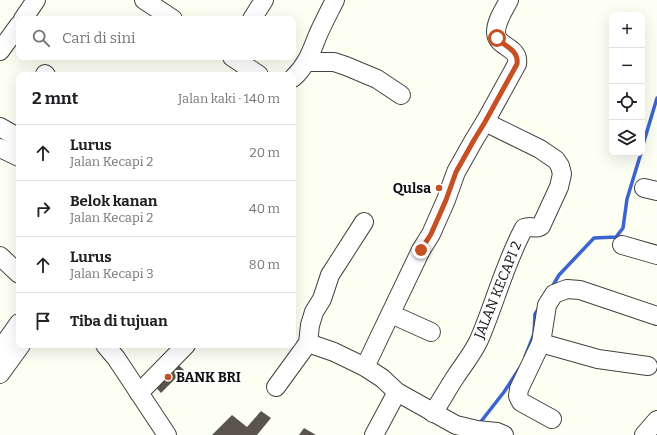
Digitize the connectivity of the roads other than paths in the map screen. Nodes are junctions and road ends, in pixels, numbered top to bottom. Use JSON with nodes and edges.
{"nodes":[{"id":1,"x":36,"y":0,"type":"edge"},
{"id":2,"x":144,"y":0,"type":"edge"},
{"id":3,"x":264,"y":0,"type":"edge"},
{"id":4,"x":335,"y":0,"type":"edge"},
{"id":5,"x":509,"y":0,"type":"edge"},
{"id":6,"x":25,"y":16,"type":"edge"},
{"id":7,"x":168,"y":16,"type":"edge"},
{"id":8,"x":254,"y":16,"type":"edge"},
{"id":9,"x":16,"y":28,"type":"edge"},
{"id":10,"x":0,"y":51,"type":"edge"},
{"id":11,"x":237,"y":60,"type":"edge"},
{"id":12,"x":306,"y":62,"type":"junction"},
{"id":13,"x":255,"y":72,"type":"edge"},
{"id":14,"x":296,"y":75,"type":"edge"},
{"id":15,"x":401,"y":95,"type":"dead end"},
{"id":16,"x":485,"y":122,"type":"junction"},
{"id":17,"x":0,"y":127,"type":"edge"},
{"id":18,"x":16,"y":136,"type":"edge"},
{"id":19,"x":0,"y":148,"type":"edge"},
{"id":20,"x":16,"y":156,"type":"edge"},
{"id":21,"x":364,"y":222,"type":"dead end"},
{"id":22,"x":622,"y":245,"type":"dead end"},
{"id":23,"x":657,"y":255,"type":"edge"},
{"id":24,"x":0,"y":256,"type":"edge"},
{"id":25,"x":16,"y":271,"type":"edge"},
{"id":26,"x":391,"y":314,"type":"junction"},
{"id":27,"x":657,"y":316,"type":"edge"},
{"id":28,"x":16,"y":327,"type":"edge"},
{"id":29,"x":431,"y":332,"type":"dead end"},
{"id":30,"x":308,"y":343,"type":"junction"},
{"id":31,"x":541,"y":343,"type":"junction"},
{"id":32,"x":19,"y":348,"type":"edge"},
{"id":33,"x":108,"y":348,"type":"edge"},
{"id":34,"x":183,"y":348,"type":"edge"},
{"id":35,"x":0,"y":350,"type":"edge"},
{"id":36,"x":648,"y":366,"type":"dead end"},
{"id":37,"x":365,"y":367,"type":"junction"},
{"id":38,"x":0,"y":374,"type":"edge"},
{"id":39,"x":276,"y":387,"type":"dead end"},
{"id":40,"x":397,"y":392,"type":"junction"},
{"id":41,"x":139,"y":393,"type":"junction"},
{"id":42,"x":433,"y":413,"type":"junction"},
{"id":43,"x":552,"y":419,"type":"dead end"},
{"id":44,"x":657,"y":420,"type":"edge"},
{"id":45,"x":167,"y":435,"type":"edge"},
{"id":46,"x":374,"y":435,"type":"edge"},
{"id":47,"x":504,"y":435,"type":"edge"},
{"id":48,"x":644,"y":435,"type":"edge"}],
"edges":[{"from":1,"to":6,"type":"street"},
{"from":2,"to":7,"type":"street"},
{"from":3,"to":8,"type":"street"},
{"from":4,"to":12,"type":"street"},
{"from":5,"to":16,"type":"street"},
{"from":9,"to":10,"type":"street"},
{"from":11,"to":13,"type":"street"},
{"from":12,"to":14,"type":"street"},
{"from":12,"to":15,"type":"street"},
{"from":16,"to":26,"type":"street"},
{"from":16,"to":42,"type":"street","name":"JALAN KECAPI 2"},
{"from":17,"to":18,"type":"street"},
{"from":19,"to":20,"type":"street"},
{"from":21,"to":30,"type":"street"},
{"from":22,"to":23,"type":"street"},
{"from":24,"to":25,"type":"street"},
{"from":26,"to":29,"type":"street"},
{"from":26,"to":37,"type":"street"},
{"from":27,"to":31,"type":"street"},
{"from":28,"to":35,"type":"street"},
{"from":30,"to":37,"type":"street"},
{"from":30,"to":39,"type":"street"},
{"from":31,"to":36,"type":"street"},
{"from":31,"to":43,"type":"street"},
{"from":32,"to":38,"type":"street"},
{"from":33,"to":41,"type":"street"},
{"from":34,"to":41,"type":"street"},
{"from":37,"to":40,"type":"street"},
{"from":40,"to":42,"type":"street"},
{"from":40,"to":46,"type":"street"},
{"from":41,"to":45,"type":"street"},
{"from":42,"to":47,"type":"street"},
{"from":44,"to":48,"type":"street"}]}
